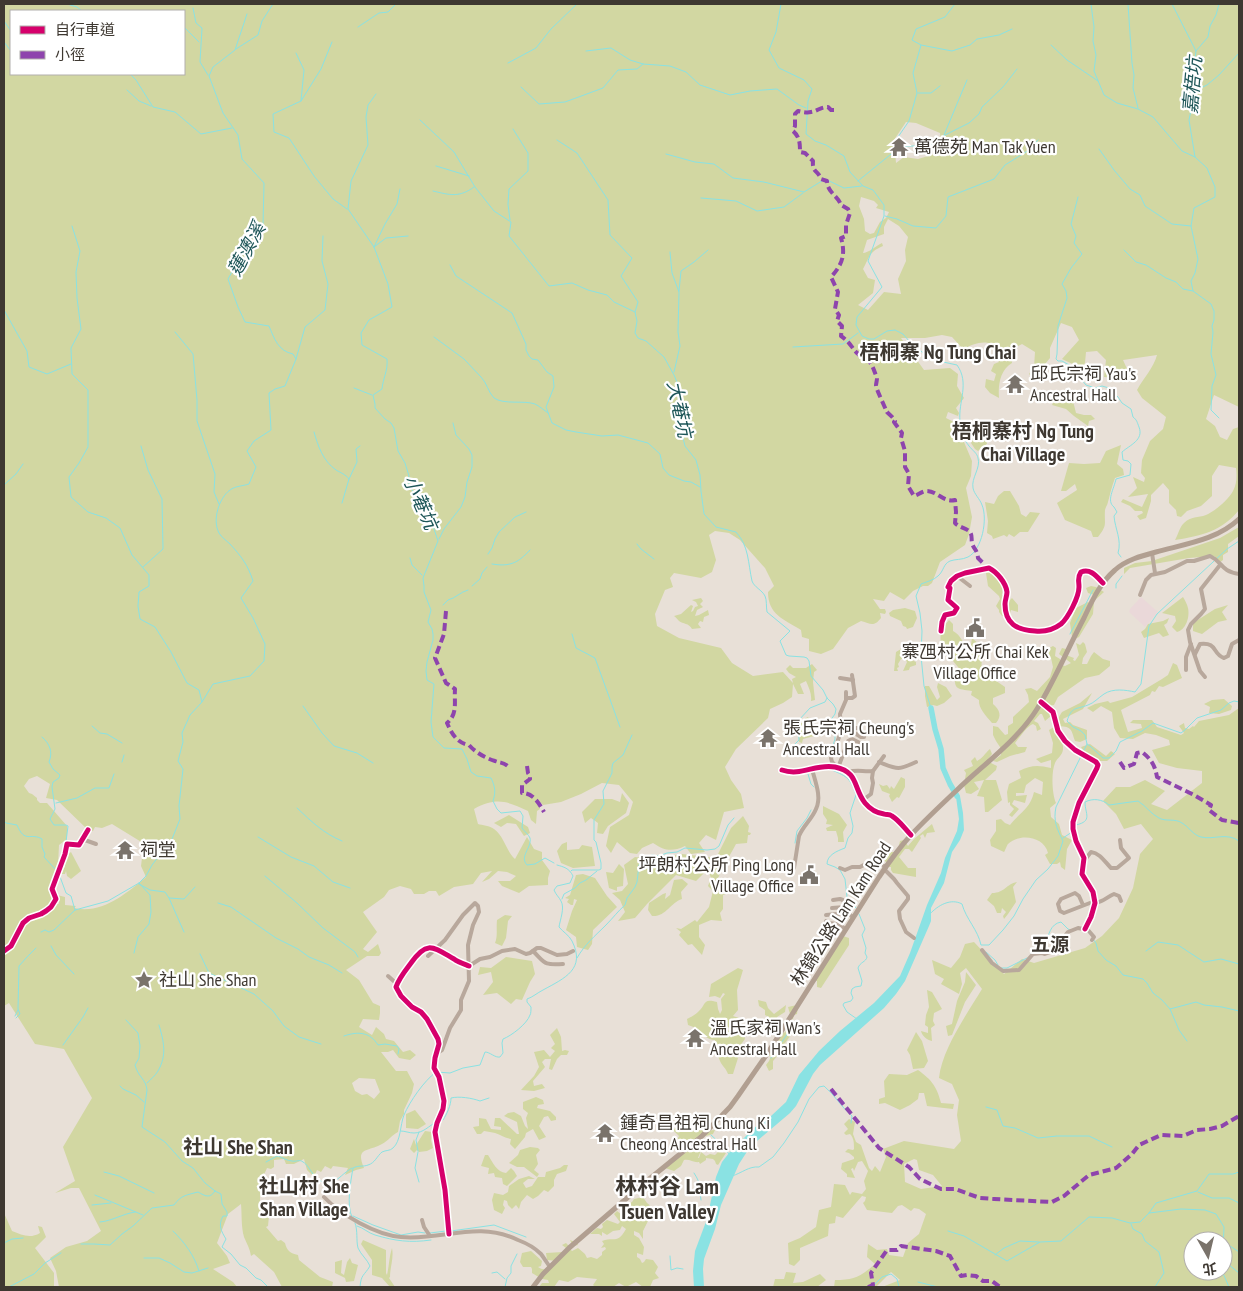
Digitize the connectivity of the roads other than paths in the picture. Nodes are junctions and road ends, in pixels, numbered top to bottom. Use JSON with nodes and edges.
{"nodes":[{"id":1,"x":1239,"y":519,"type":"edge"},
{"id":2,"x":1152,"y":553,"type":"junction"},
{"id":3,"x":1217,"y":561,"type":"junction"},
{"id":4,"x":1155,"y":573,"type":"junction"},
{"id":5,"x":1239,"y":574,"type":"edge"},
{"id":6,"x":957,"y":576,"type":"junction"},
{"id":7,"x":1103,"y":583,"type":"junction"},
{"id":8,"x":970,"y":586,"type":"dead end"},
{"id":9,"x":1140,"y":595,"type":"dead end"},
{"id":10,"x":941,"y":631,"type":"dead end"},
{"id":11,"x":1239,"y":640,"type":"edge"},
{"id":12,"x":1191,"y":644,"type":"junction"},
{"id":13,"x":1195,"y":654,"type":"junction"},
{"id":14,"x":1186,"y":670,"type":"dead end"},
{"id":15,"x":1205,"y":677,"type":"dead end"},
{"id":16,"x":840,"y":678,"type":"dead end"},
{"id":17,"x":846,"y":692,"type":"dead end"},
{"id":18,"x":846,"y":698,"type":"junction"},
{"id":19,"x":1041,"y":702,"type":"junction"},
{"id":20,"x":857,"y":728,"type":"dead end"},
{"id":21,"x":848,"y":729,"type":"junction"},
{"id":22,"x":841,"y":732,"type":"junction"},
{"id":23,"x":864,"y":737,"type":"dead end"},
{"id":24,"x":862,"y":744,"type":"dead end"},
{"id":25,"x":884,"y":756,"type":"dead end"},
{"id":26,"x":879,"y":762,"type":"junction"},
{"id":27,"x":916,"y":762,"type":"dead end"},
{"id":28,"x":836,"y":767,"type":"junction"},
{"id":29,"x":812,"y":769,"type":"junction"},
{"id":30,"x":782,"y":770,"type":"dead end"},
{"id":31,"x":873,"y":771,"type":"junction"},
{"id":32,"x":848,"y":772,"type":"junction"},
{"id":33,"x":862,"y":800,"type":"junction"},
{"id":34,"x":88,"y":830,"type":"dead end"},
{"id":35,"x":911,"y":834,"type":"junction"},
{"id":36,"x":82,"y":839,"type":"junction"},
{"id":37,"x":1120,"y":840,"type":"dead end"},
{"id":38,"x":96,"y":844,"type":"dead end"},
{"id":39,"x":1084,"y":862,"type":"junction"},
{"id":40,"x":794,"y":868,"type":"dead end"},
{"id":41,"x":840,"y":868,"type":"dead end"},
{"id":42,"x":885,"y":868,"type":"junction"},
{"id":43,"x":833,"y":900,"type":"dead end"},
{"id":44,"x":1122,"y":901,"type":"dead end"},
{"id":45,"x":1095,"y":902,"type":"junction"},
{"id":46,"x":1083,"y":905,"type":"junction"},
{"id":47,"x":845,"y":906,"type":"junction"},
{"id":48,"x":832,"y":908,"type":"dead end"},
{"id":49,"x":470,"y":910,"type":"junction"},
{"id":50,"x":847,"y":913,"type":"junction"},
{"id":51,"x":826,"y":915,"type":"dead end"},
{"id":52,"x":854,"y":916,"type":"junction"},
{"id":53,"x":478,"y":917,"type":"junction"},
{"id":54,"x":826,"y":921,"type":"dead end"},
{"id":55,"x":846,"y":929,"type":"junction"},
{"id":56,"x":1085,"y":929,"type":"junction"},
{"id":57,"x":914,"y":938,"type":"dead end"},
{"id":58,"x":1092,"y":940,"type":"dead end"},
{"id":59,"x":435,"y":949,"type":"junction"},
{"id":60,"x":982,"y":950,"type":"dead end"},
{"id":61,"x":4,"y":951,"type":"edge"},
{"id":62,"x":533,"y":951,"type":"junction"},
{"id":63,"x":573,"y":951,"type":"dead end"},
{"id":64,"x":428,"y":956,"type":"dead end"},
{"id":65,"x":563,"y":964,"type":"dead end"},
{"id":66,"x":469,"y":966,"type":"junction"},
{"id":67,"x":388,"y":976,"type":"dead end"},
{"id":68,"x":397,"y":984,"type":"junction"},
{"id":69,"x":436,"y":1054,"type":"junction"},
{"id":70,"x":324,"y":1197,"type":"dead end"},
{"id":71,"x":422,"y":1220,"type":"dead end"},
{"id":72,"x":449,"y":1234,"type":"junction"},
{"id":73,"x":430,"y":1236,"type":"junction"},
{"id":74,"x":550,"y":1267,"type":"junction"},
{"id":75,"x":533,"y":1287,"type":"edge"}],
"edges":[{"from":1,"to":2,"type":"main road","name":"林錦公路 Lam Kam Road"},
{"from":2,"to":4,"type":"street"},
{"from":2,"to":7,"type":"main road","name":"林錦公路 Lam Kam Road"},
{"from":3,"to":4,"type":"street"},
{"from":3,"to":5,"type":"street"},
{"from":3,"to":12,"type":"street"},
{"from":4,"to":9,"type":"street"},
{"from":6,"to":7,"type":"street"},
{"from":6,"to":8,"type":"street"},
{"from":6,"to":10,"type":"street"},
{"from":7,"to":19,"type":"main road","name":"林錦公路 Lam Kam Road"},
{"from":11,"to":13,"type":"street"},
{"from":12,"to":13,"type":"street"},
{"from":12,"to":14,"type":"street"},
{"from":13,"to":15,"type":"street"},
{"from":16,"to":18,"type":"street"},
{"from":17,"to":18,"type":"street"},
{"from":18,"to":22,"type":"street"},
{"from":19,"to":35,"type":"main road","name":"林錦公路 Lam Kam Road"},
{"from":19,"to":39,"type":"street"},
{"from":20,"to":21,"type":"street"},
{"from":21,"to":22,"type":"street"},
{"from":21,"to":23,"type":"street"},
{"from":22,"to":28,"type":"street"},
{"from":24,"to":28,"type":"street"},
{"from":25,"to":26,"type":"street"},
{"from":26,"to":27,"type":"street"},
{"from":26,"to":31,"type":"street"},
{"from":28,"to":29,"type":"street"},
{"from":28,"to":32,"type":"street"},
{"from":29,"to":30,"type":"street"},
{"from":29,"to":40,"type":"street"},
{"from":31,"to":32,"type":"street"},
{"from":31,"to":33,"type":"street"},
{"from":32,"to":33,"type":"street"},
{"from":33,"to":35,"type":"street"},
{"from":34,"to":36,"type":"street"},
{"from":35,"to":42,"type":"main road","name":"林錦公路 Lam Kam Road"},
{"from":36,"to":38,"type":"street"},
{"from":36,"to":61,"type":"street"},
{"from":37,"to":39,"type":"street"},
{"from":39,"to":45,"type":"street"},
{"from":41,"to":42,"type":"street"},
{"from":42,"to":52,"type":"main road","name":"林錦公路 Lam Kam Road"},
{"from":42,"to":57,"type":"street"},
{"from":43,"to":47,"type":"street"},
{"from":44,"to":45,"type":"street"},
{"from":45,"to":46,"type":"street"},
{"from":45,"to":56,"type":"street"},
{"from":46,"to":46,"type":"street"},
{"from":47,"to":48,"type":"street"},
{"from":47,"to":50,"type":"street"},
{"from":49,"to":53,"type":"street"},
{"from":49,"to":53,"type":"street"},
{"from":49,"to":59,"type":"street"},
{"from":50,"to":51,"type":"street"},
{"from":50,"to":52,"type":"street"},
{"from":52,"to":55,"type":"main road","name":"林錦公路 Lam Kam Road"},
{"from":53,"to":66,"type":"street"},
{"from":54,"to":55,"type":"street"},
{"from":55,"to":74,"type":"main road","name":"林錦公路 Lam Kam Road"},
{"from":56,"to":58,"type":"street"},
{"from":56,"to":60,"type":"street"},
{"from":59,"to":64,"type":"street"},
{"from":59,"to":66,"type":"street"},
{"from":59,"to":68,"type":"street"},
{"from":62,"to":63,"type":"street"},
{"from":62,"to":65,"type":"street"},
{"from":62,"to":66,"type":"street"},
{"from":66,"to":69,"type":"street"},
{"from":67,"to":68,"type":"street"},
{"from":68,"to":69,"type":"street"},
{"from":69,"to":72,"type":"street"},
{"from":70,"to":73,"type":"street"},
{"from":71,"to":73,"type":"street"},
{"from":72,"to":73,"type":"street"},
{"from":72,"to":74,"type":"street"},
{"from":74,"to":75,"type":"main road","name":"林錦公路 Lam Kam Road"}]}
